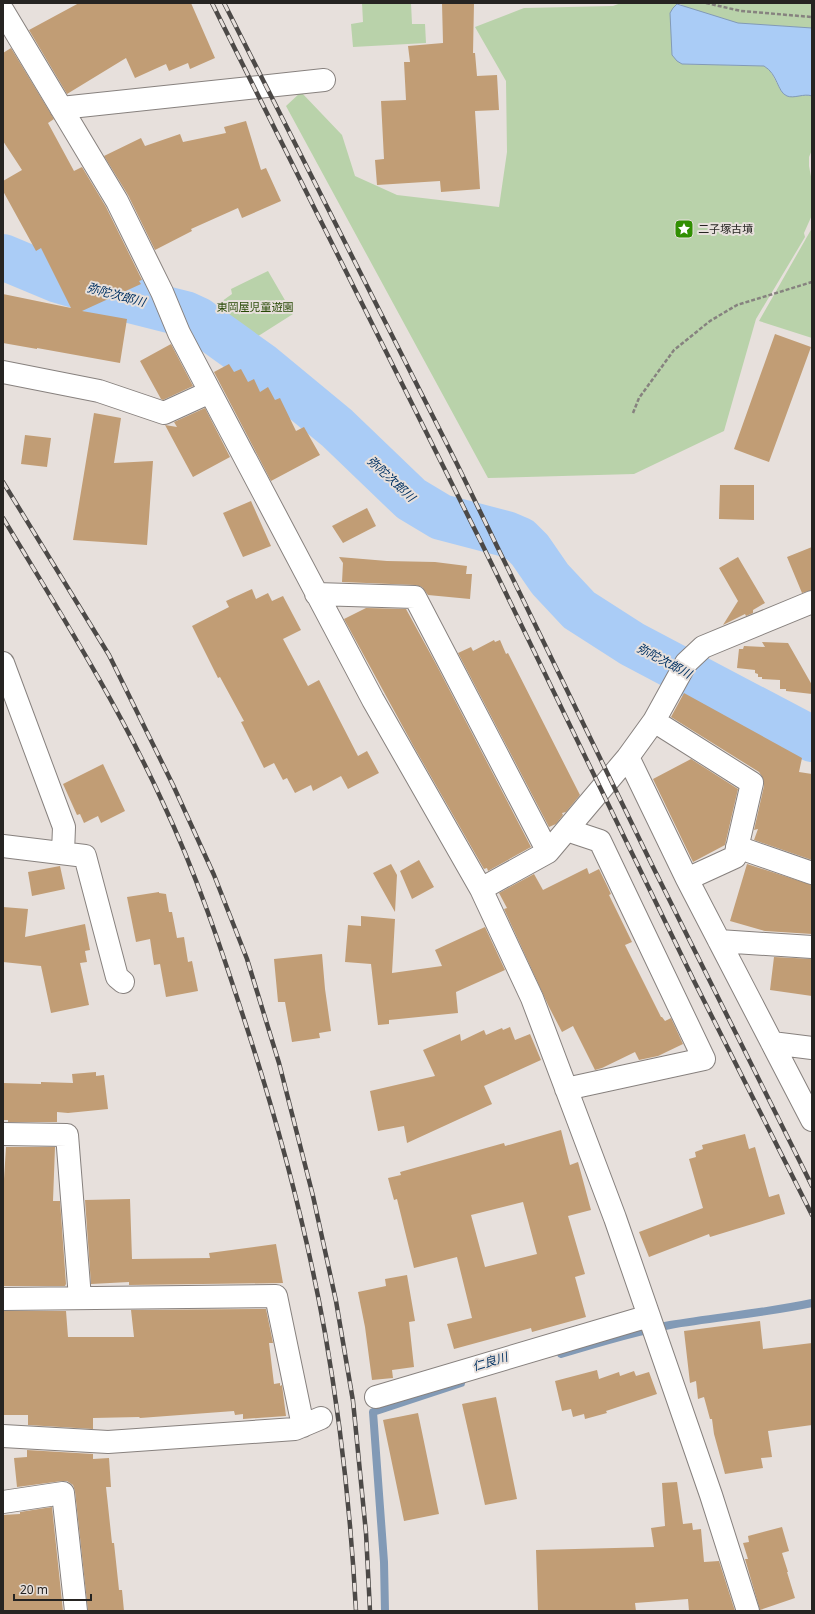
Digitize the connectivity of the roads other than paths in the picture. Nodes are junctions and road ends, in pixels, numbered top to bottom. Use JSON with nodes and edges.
{"nodes":[{"id":1,"x":3,"y":11,"type":"edge"},
{"id":2,"x":324,"y":80,"type":"dead end"},
{"id":3,"x":61,"y":108,"type":"junction"},
{"id":4,"x":3,"y":372,"type":"edge"},
{"id":5,"x":210,"y":392,"type":"junction"},
{"id":6,"x":316,"y":594,"type":"junction"},
{"id":7,"x":812,"y":602,"type":"edge"},
{"id":8,"x":3,"y":663,"type":"edge"},
{"id":9,"x":654,"y":721,"type":"junction"},
{"id":10,"x":628,"y":757,"type":"junction"},
{"id":11,"x":567,"y":830,"type":"junction"},
{"id":12,"x":3,"y":846,"type":"edge"},
{"id":13,"x":737,"y":847,"type":"junction"},
{"id":14,"x":548,"y":852,"type":"junction"},
{"id":15,"x":63,"y":853,"type":"junction"},
{"id":16,"x":812,"y":873,"type":"edge"},
{"id":17,"x":687,"y":879,"type":"junction"},
{"id":18,"x":481,"y":889,"type":"junction"},
{"id":19,"x":719,"y":941,"type":"junction"},
{"id":20,"x":812,"y":947,"type":"edge"},
{"id":21,"x":123,"y":982,"type":"dead end"},
{"id":22,"x":772,"y":1043,"type":"junction"},
{"id":23,"x":812,"y":1048,"type":"edge"},
{"id":24,"x":566,"y":1089,"type":"junction"},
{"id":25,"x":812,"y":1120,"type":"edge"},
{"id":26,"x":3,"y":1134,"type":"edge"},
{"id":27,"x":3,"y":1298,"type":"edge"},
{"id":28,"x":80,"y":1298,"type":"junction"},
{"id":29,"x":649,"y":1317,"type":"junction"},
{"id":30,"x":376,"y":1397,"type":"dead end"},
{"id":31,"x":3,"y":1436,"type":"edge"},
{"id":32,"x":3,"y":1502,"type":"edge"},
{"id":33,"x":76,"y":1611,"type":"edge"},
{"id":34,"x":748,"y":1611,"type":"edge"}],
"edges":[{"from":1,"to":3,"type":"street"},
{"from":2,"to":3,"type":"street"},
{"from":3,"to":5,"type":"street"},
{"from":4,"to":5,"type":"street"},
{"from":5,"to":6,"type":"street"},
{"from":6,"to":14,"type":"street"},
{"from":6,"to":18,"type":"street"},
{"from":7,"to":9,"type":"street"},
{"from":8,"to":15,"type":"street"},
{"from":9,"to":10,"type":"street"},
{"from":9,"to":13,"type":"street"},
{"from":10,"to":11,"type":"street"},
{"from":10,"to":17,"type":"street"},
{"from":11,"to":14,"type":"street"},
{"from":11,"to":24,"type":"street"},
{"from":12,"to":15,"type":"street"},
{"from":13,"to":16,"type":"street"},
{"from":13,"to":17,"type":"street"},
{"from":14,"to":18,"type":"street"},
{"from":15,"to":21,"type":"street"},
{"from":17,"to":19,"type":"street"},
{"from":18,"to":24,"type":"street"},
{"from":19,"to":20,"type":"street"},
{"from":19,"to":22,"type":"street"},
{"from":22,"to":23,"type":"street"},
{"from":22,"to":25,"type":"street"},
{"from":24,"to":29,"type":"street"},
{"from":26,"to":28,"type":"street"},
{"from":27,"to":28,"type":"street"},
{"from":28,"to":31,"type":"street"},
{"from":29,"to":30,"type":"street"},
{"from":29,"to":34,"type":"street"},
{"from":32,"to":33,"type":"street"}]}
